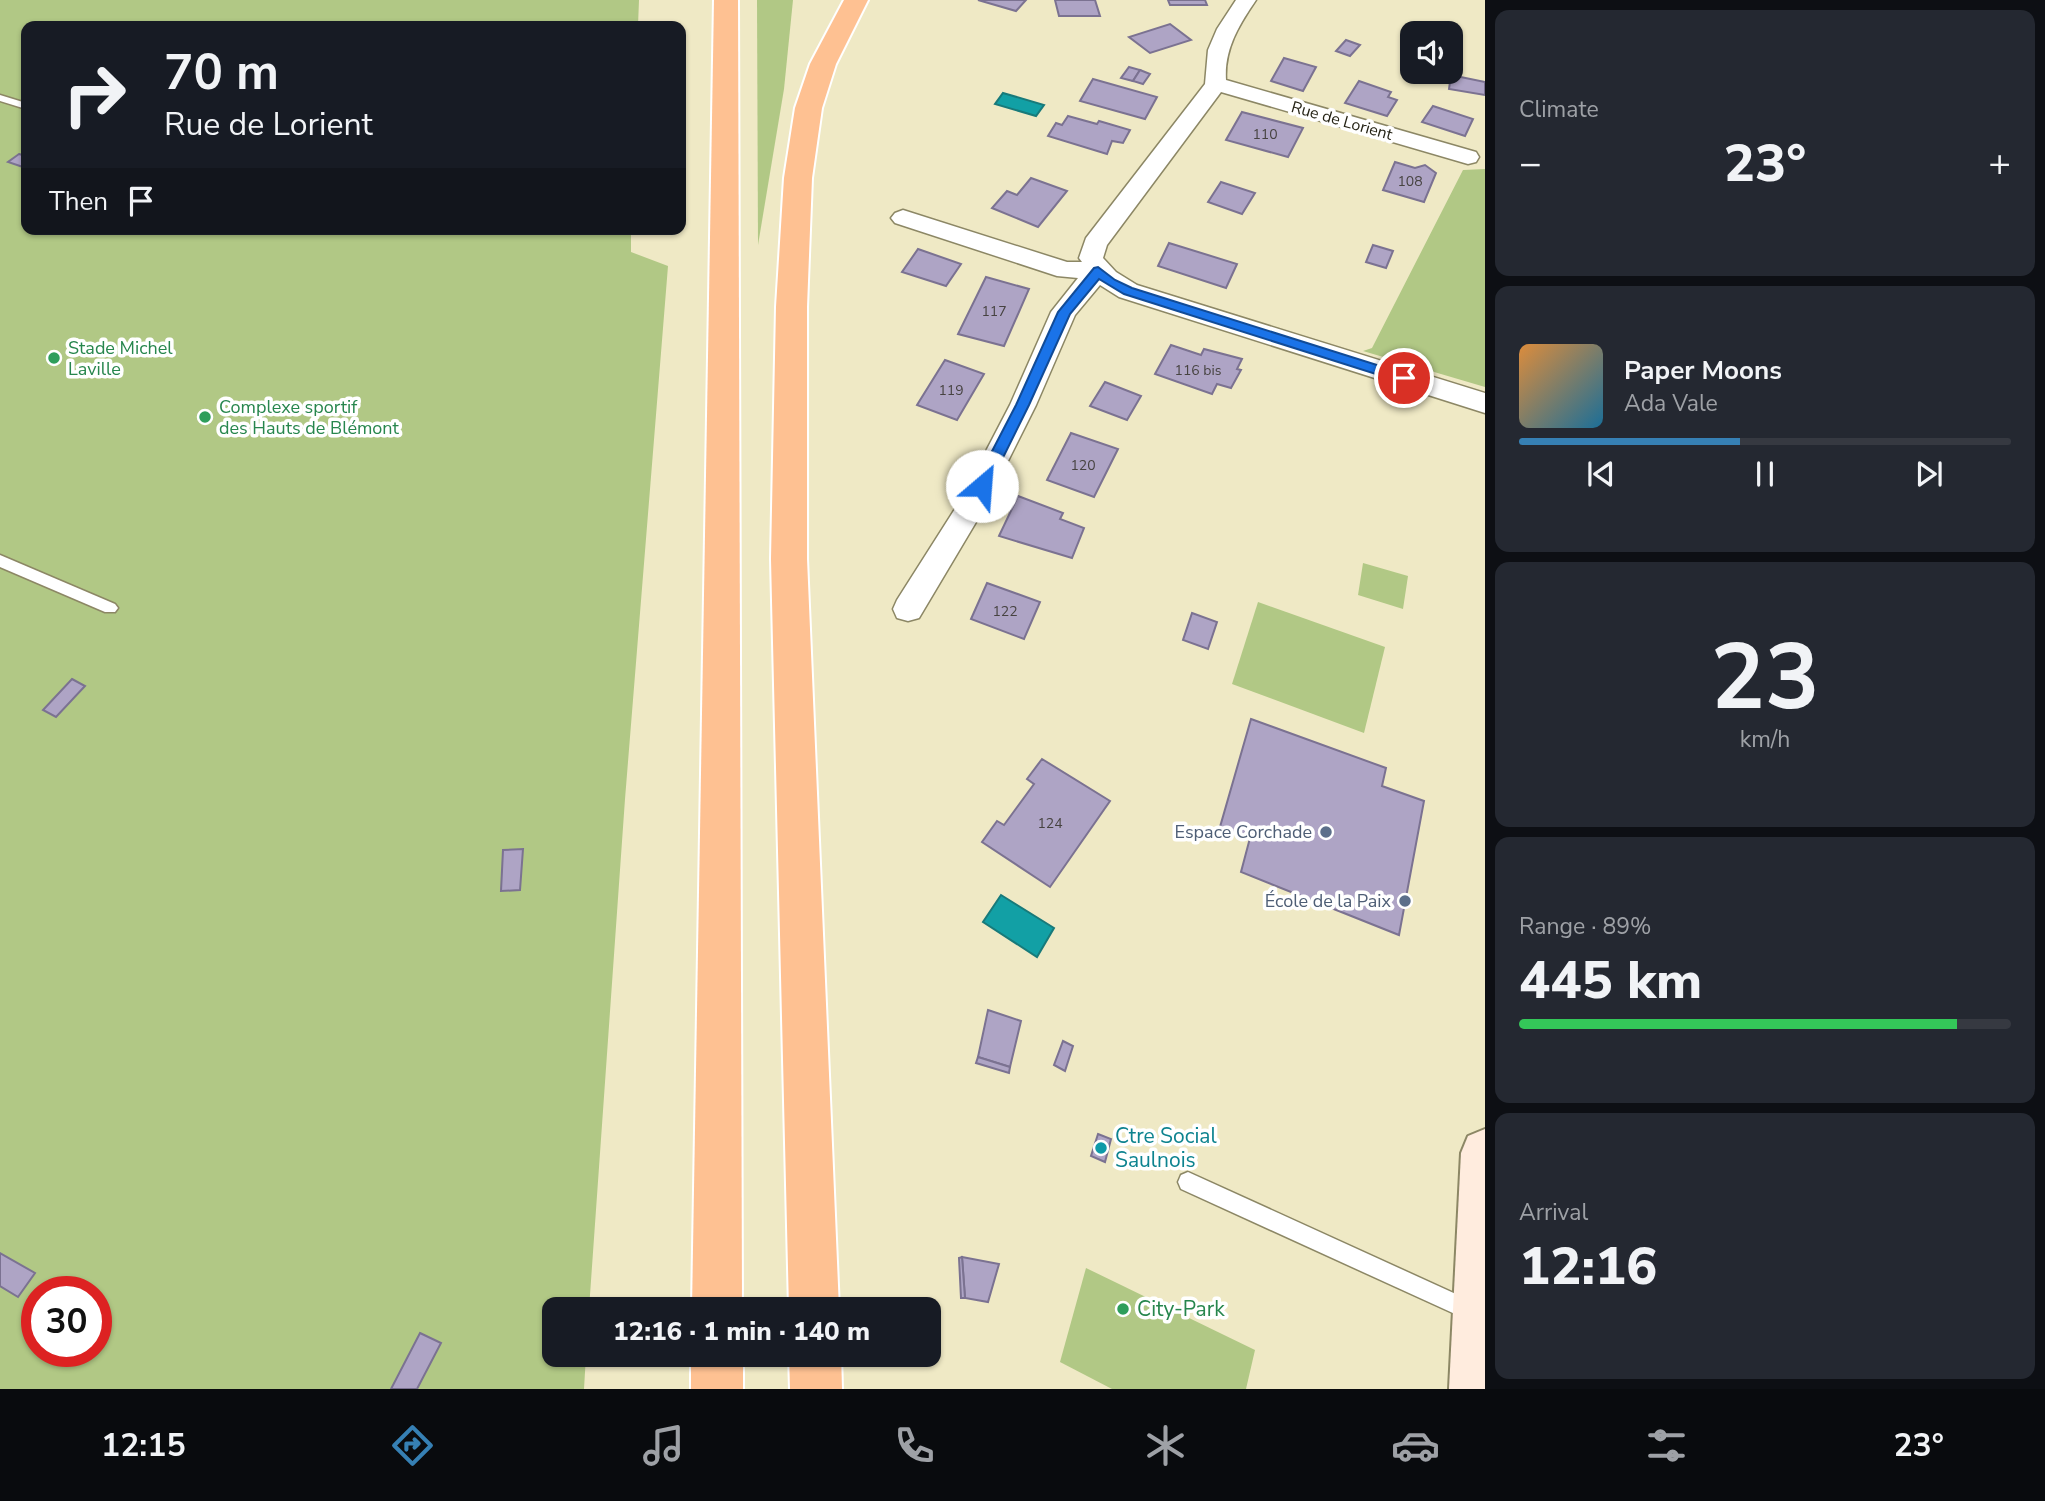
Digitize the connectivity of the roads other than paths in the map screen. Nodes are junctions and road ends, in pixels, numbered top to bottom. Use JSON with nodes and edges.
{"nodes":[{"id":1,"x":726,"y":0,"type":"edge"},
{"id":2,"x":856,"y":0,"type":"edge"},
{"id":3,"x":1246,"y":0,"type":"edge"},
{"id":4,"x":1216,"y":83,"type":"junction"},
{"id":5,"x":0,"y":97,"type":"edge"},
{"id":6,"x":21,"y":104,"type":"edge"},
{"id":7,"x":1468,"y":156,"type":"dead end"},
{"id":8,"x":903,"y":218,"type":"dead end"},
{"id":9,"x":1098,"y":271,"type":"junction"},
{"id":10,"x":1485,"y":403,"type":"edge"},
{"id":11,"x":0,"y":561,"type":"edge"},
{"id":12,"x":110,"y":608,"type":"dead end"},
{"id":13,"x":908,"y":610,"type":"dead end"},
{"id":14,"x":1485,"y":1153,"type":"edge"},
{"id":15,"x":1188,"y":1182,"type":"dead end"},
{"id":16,"x":718,"y":1297,"type":"edge"},
{"id":17,"x":814,"y":1297,"type":"edge"},
{"id":18,"x":1482,"y":1323,"type":"edge"},
{"id":19,"x":717,"y":1367,"type":"edge"},
{"id":20,"x":815,"y":1367,"type":"edge"},
{"id":21,"x":717,"y":1389,"type":"edge"},
{"id":22,"x":816,"y":1389,"type":"edge"},
{"id":23,"x":1475,"y":1389,"type":"edge"}],
"edges":[{"from":1,"to":16,"type":"highway"},
{"from":2,"to":17,"type":"highway"},
{"from":3,"to":4,"type":"street"},
{"from":4,"to":7,"type":"street","name":"Rue de Lorient"},
{"from":4,"to":9,"type":"street"},
{"from":5,"to":6,"type":"lane"},
{"from":8,"to":9,"type":"street"},
{"from":9,"to":10,"type":"street"},
{"from":9,"to":13,"type":"street"},
{"from":11,"to":12,"type":"lane"},
{"from":14,"to":18,"type":"street"},
{"from":15,"to":18,"type":"lane"},
{"from":18,"to":23,"type":"street"},
{"from":19,"to":21,"type":"highway"},
{"from":20,"to":22,"type":"highway"}]}
